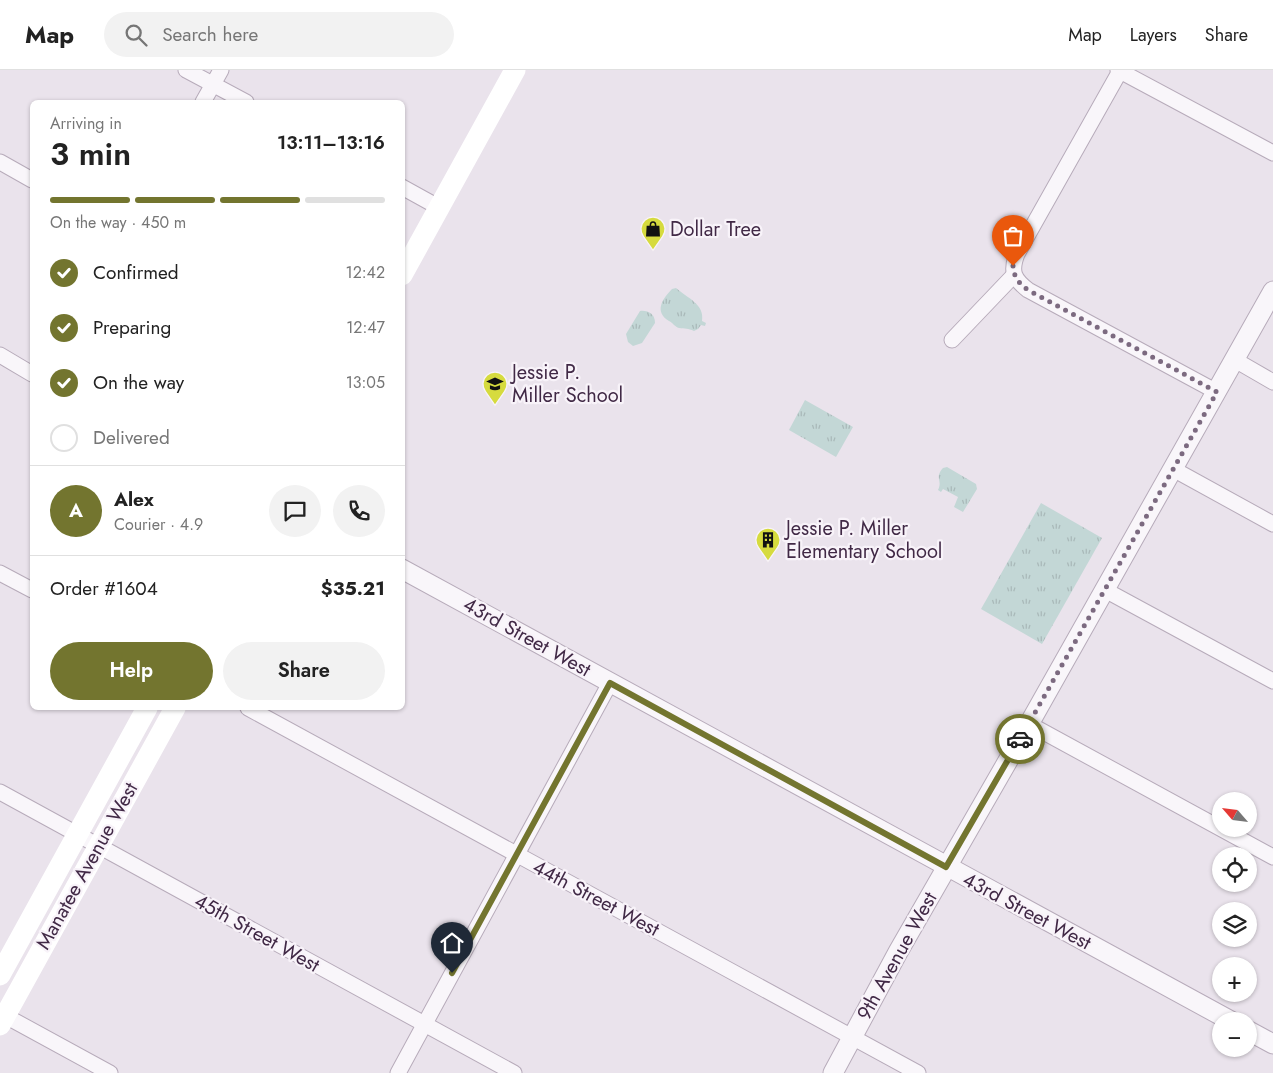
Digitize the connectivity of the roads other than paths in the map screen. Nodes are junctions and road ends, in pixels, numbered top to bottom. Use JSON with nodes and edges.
{"nodes":[{"id":1,"x":186,"y":70,"type":"edge"},
{"id":2,"x":221,"y":70,"type":"edge"},
{"id":3,"x":515,"y":70,"type":"edge"},
{"id":4,"x":1119,"y":70,"type":"edge"},
{"id":5,"x":213,"y":84,"type":"junction"},
{"id":6,"x":204,"y":100,"type":"edge"},
{"id":7,"x":242,"y":100,"type":"edge"},
{"id":8,"x":1273,"y":153,"type":"edge"},
{"id":9,"x":0,"y":162,"type":"edge"},
{"id":10,"x":30,"y":179,"type":"edge"},
{"id":11,"x":405,"y":189,"type":"edge"},
{"id":12,"x":440,"y":208,"type":"junction"},
{"id":13,"x":405,"y":270,"type":"edge"},
{"id":14,"x":1014,"y":275,"type":"junction"},
{"id":15,"x":1273,"y":292,"type":"edge"},
{"id":16,"x":952,"y":340,"type":"dead end"},
{"id":17,"x":0,"y":355,"type":"edge"},
{"id":18,"x":1235,"y":360,"type":"junction"},
{"id":19,"x":30,"y":373,"type":"edge"},
{"id":20,"x":1273,"y":382,"type":"edge"},
{"id":21,"x":1217,"y":392,"type":"junction"},
{"id":22,"x":1173,"y":469,"type":"junction"},
{"id":23,"x":1273,"y":524,"type":"edge"},
{"id":24,"x":405,"y":571,"type":"edge"},
{"id":25,"x":0,"y":573,"type":"edge"},
{"id":26,"x":30,"y":589,"type":"edge"},
{"id":27,"x":1105,"y":590,"type":"junction"},
{"id":28,"x":1273,"y":681,"type":"edge"},
{"id":29,"x":610,"y":683,"type":"junction"},
{"id":30,"x":146,"y":710,"type":"edge"},
{"id":31,"x":174,"y":710,"type":"edge"},
{"id":32,"x":252,"y":710,"type":"edge"},
{"id":33,"x":1029,"y":724,"type":"junction"},
{"id":34,"x":0,"y":792,"type":"edge"},
{"id":35,"x":77,"y":834,"type":"junction"},
{"id":36,"x":98,"y":846,"type":"junction"},
{"id":37,"x":516,"y":855,"type":"junction"},
{"id":38,"x":1273,"y":857,"type":"edge"},
{"id":39,"x":946,"y":867,"type":"junction"},
{"id":40,"x":0,"y":975,"type":"edge"},
{"id":41,"x":1215,"y":1012,"type":"edge"},
{"id":42,"x":2,"y":1018,"type":"edge"},
{"id":43,"x":424,"y":1024,"type":"junction"},
{"id":44,"x":1257,"y":1035,"type":"edge"},
{"id":45,"x":852,"y":1037,"type":"junction"},
{"id":46,"x":1273,"y":1044,"type":"edge"},
{"id":47,"x":110,"y":1073,"type":"edge"},
{"id":48,"x":398,"y":1073,"type":"edge"},
{"id":49,"x":514,"y":1073,"type":"edge"},
{"id":50,"x":832,"y":1073,"type":"edge"},
{"id":51,"x":918,"y":1073,"type":"edge"}],
"edges":[{"from":1,"to":5,"type":"street"},
{"from":2,"to":5,"type":"street"},
{"from":3,"to":12,"type":"main road"},
{"from":4,"to":8,"type":"street"},
{"from":4,"to":14,"type":"street"},
{"from":5,"to":6,"type":"street"},
{"from":5,"to":7,"type":"street"},
{"from":9,"to":10,"type":"street"},
{"from":11,"to":12,"type":"street"},
{"from":12,"to":13,"type":"main road"},
{"from":14,"to":16,"type":"street"},
{"from":14,"to":21,"type":"street"},
{"from":15,"to":18,"type":"street","name":"9th Avenue West"},
{"from":17,"to":19,"type":"street"},
{"from":18,"to":20,"type":"street"},
{"from":18,"to":21,"type":"street","name":"9th Avenue West"},
{"from":21,"to":22,"type":"street","name":"9th Avenue West"},
{"from":22,"to":23,"type":"street"},
{"from":22,"to":27,"type":"street","name":"9th Avenue West"},
{"from":24,"to":29,"type":"street","name":"43rd Street West"},
{"from":25,"to":26,"type":"street"},
{"from":27,"to":28,"type":"street"},
{"from":27,"to":33,"type":"street","name":"9th Avenue West"},
{"from":29,"to":37,"type":"street"},
{"from":29,"to":39,"type":"street","name":"43rd Street West"},
{"from":30,"to":35,"type":"main road","name":"Manatee Avenue West"},
{"from":31,"to":36,"type":"main road","name":"Manatee Avenue West"},
{"from":32,"to":37,"type":"street","name":"44th Street West"},
{"from":33,"to":38,"type":"street"},
{"from":33,"to":39,"type":"street","name":"9th Avenue West"},
{"from":34,"to":35,"type":"street","name":"45th Street West"},
{"from":35,"to":36,"type":"street","name":"45th Street West"},
{"from":35,"to":40,"type":"main road","name":"Manatee Avenue West"},
{"from":36,"to":42,"type":"main road","name":"Manatee Avenue West"},
{"from":36,"to":43,"type":"street","name":"45th Street West"},
{"from":37,"to":43,"type":"street"},
{"from":37,"to":45,"type":"street","name":"44th Street West"},
{"from":39,"to":41,"type":"street","name":"43rd Street West"},
{"from":39,"to":45,"type":"street","name":"9th Avenue West"},
{"from":42,"to":47,"type":"street"},
{"from":43,"to":48,"type":"street"},
{"from":43,"to":49,"type":"street","name":"45th Street West"},
{"from":44,"to":46,"type":"street"},
{"from":45,"to":50,"type":"street","name":"9th Avenue West"},
{"from":45,"to":51,"type":"street","name":"44th Street West"}]}
